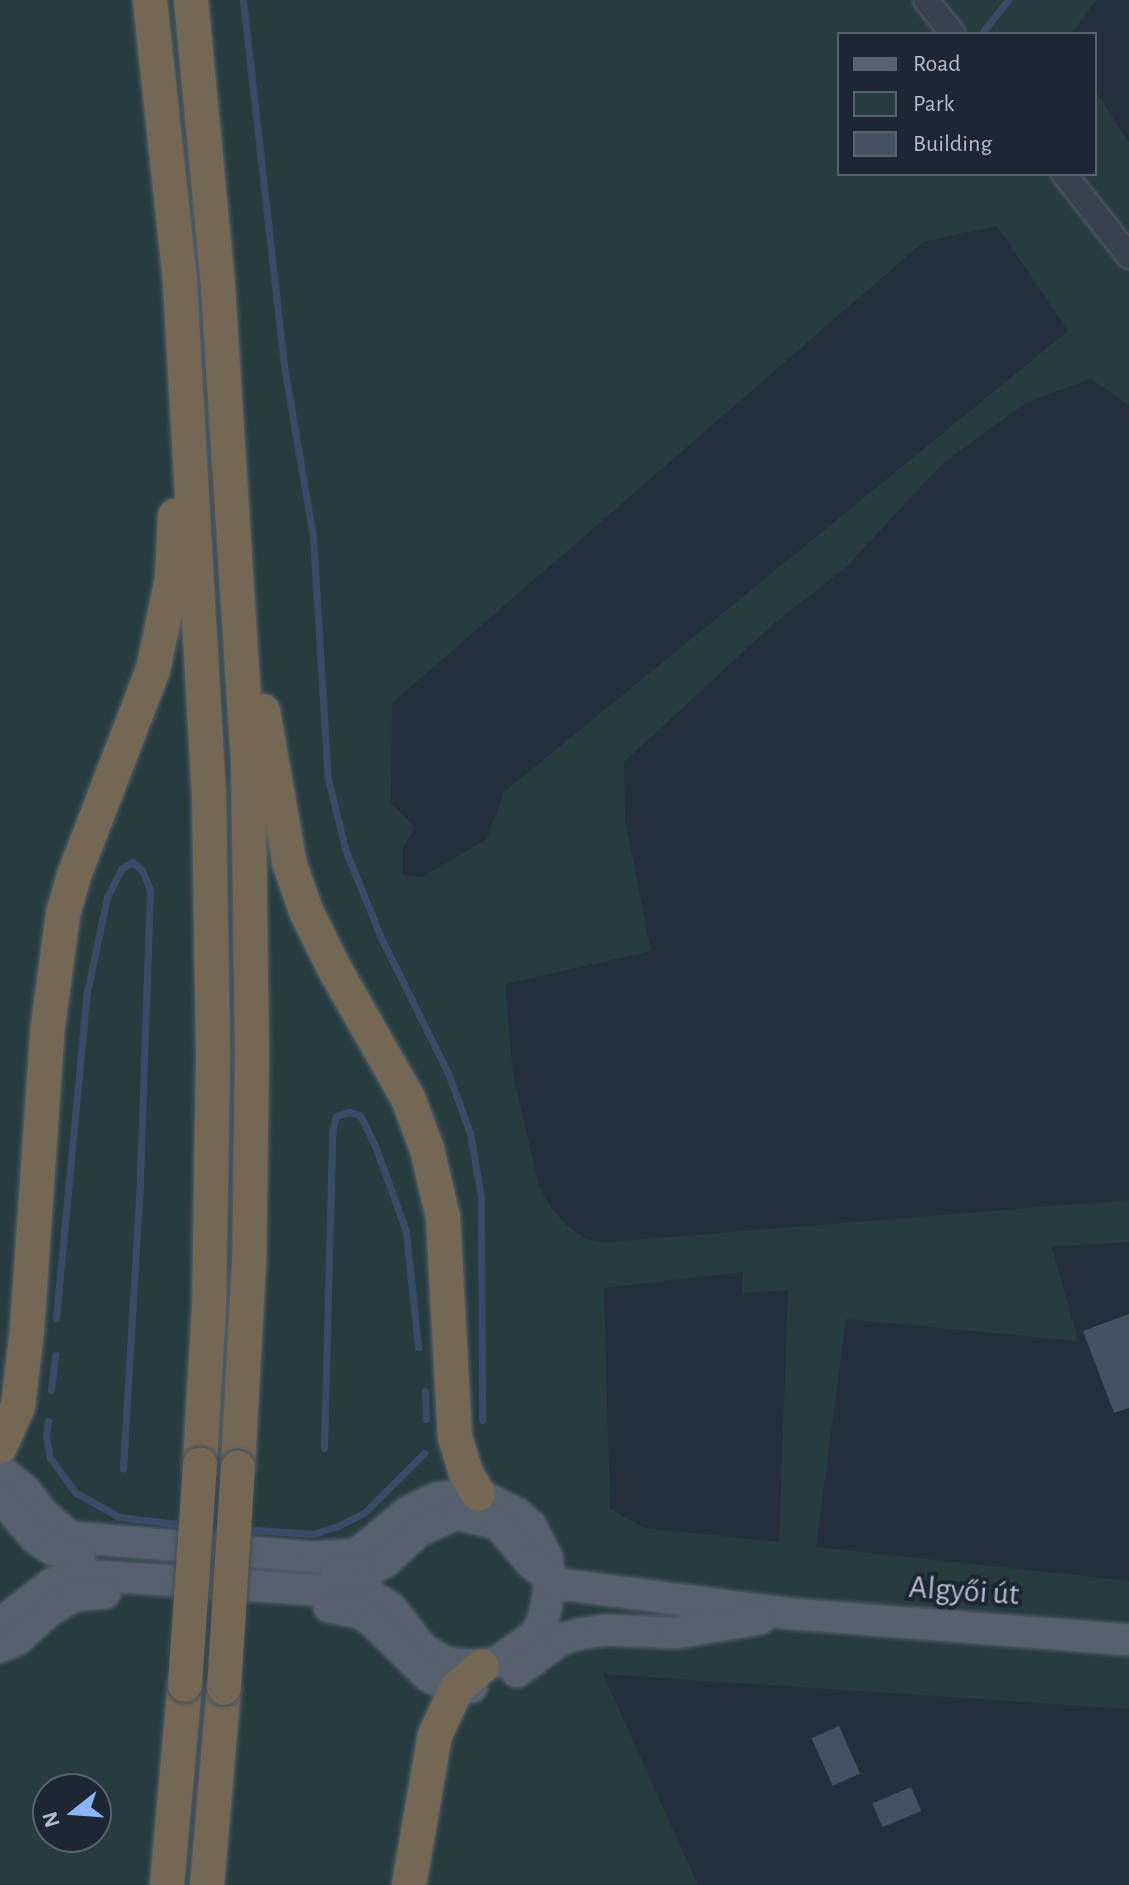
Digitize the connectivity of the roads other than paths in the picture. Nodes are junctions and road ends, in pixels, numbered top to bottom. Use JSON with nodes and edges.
{"nodes":[{"id":1,"x":150,"y":0,"type":"edge"},
{"id":2,"x":191,"y":0,"type":"edge"},
{"id":3,"x":926,"y":0,"type":"edge"},
{"id":4,"x":951,"y":32,"type":"edge"},
{"id":5,"x":1066,"y":176,"type":"edge"},
{"id":6,"x":1129,"y":256,"type":"edge"},
{"id":7,"x":180,"y":283,"type":"junction"},
{"id":8,"x":238,"y":577,"type":"junction"},
{"id":9,"x":0,"y":1447,"type":"edge"},
{"id":10,"x":0,"y":1470,"type":"edge"},
{"id":11,"x":478,"y":1494,"type":"junction"},
{"id":12,"x":0,"y":1497,"type":"edge"},
{"id":13,"x":548,"y":1569,"type":"junction"},
{"id":14,"x":794,"y":1614,"type":"junction"},
{"id":15,"x":0,"y":1624,"type":"edge"},
{"id":16,"x":541,"y":1626,"type":"junction"},
{"id":17,"x":1129,"y":1640,"type":"edge"},
{"id":18,"x":0,"y":1647,"type":"edge"},
{"id":19,"x":469,"y":1677,"type":"junction"},
{"id":20,"x":167,"y":1885,"type":"edge"},
{"id":21,"x":207,"y":1885,"type":"edge"},
{"id":22,"x":409,"y":1885,"type":"edge"}],
"edges":[{"from":1,"to":7,"type":"highway"},
{"from":2,"to":8,"type":"highway"},
{"from":3,"to":4,"type":"street"},
{"from":5,"to":6,"type":"street"},
{"from":7,"to":9,"type":"highway"},
{"from":7,"to":20,"type":"highway","bridge":true},
{"from":8,"to":11,"type":"highway"},
{"from":8,"to":21,"type":"highway","bridge":true},
{"from":10,"to":11,"type":"main road"},
{"from":11,"to":13,"type":"main road"},
{"from":12,"to":13,"type":"main road"},
{"from":13,"to":14,"type":"main road"},
{"from":13,"to":16,"type":"main road"},
{"from":14,"to":16,"type":"main road"},
{"from":14,"to":17,"type":"main road","name":"Algyői út"},
{"from":14,"to":19,"type":"main road"},
{"from":15,"to":19,"type":"main road"},
{"from":16,"to":19,"type":"main road"},
{"from":18,"to":19,"type":"main road"},
{"from":19,"to":22,"type":"highway"}]}
